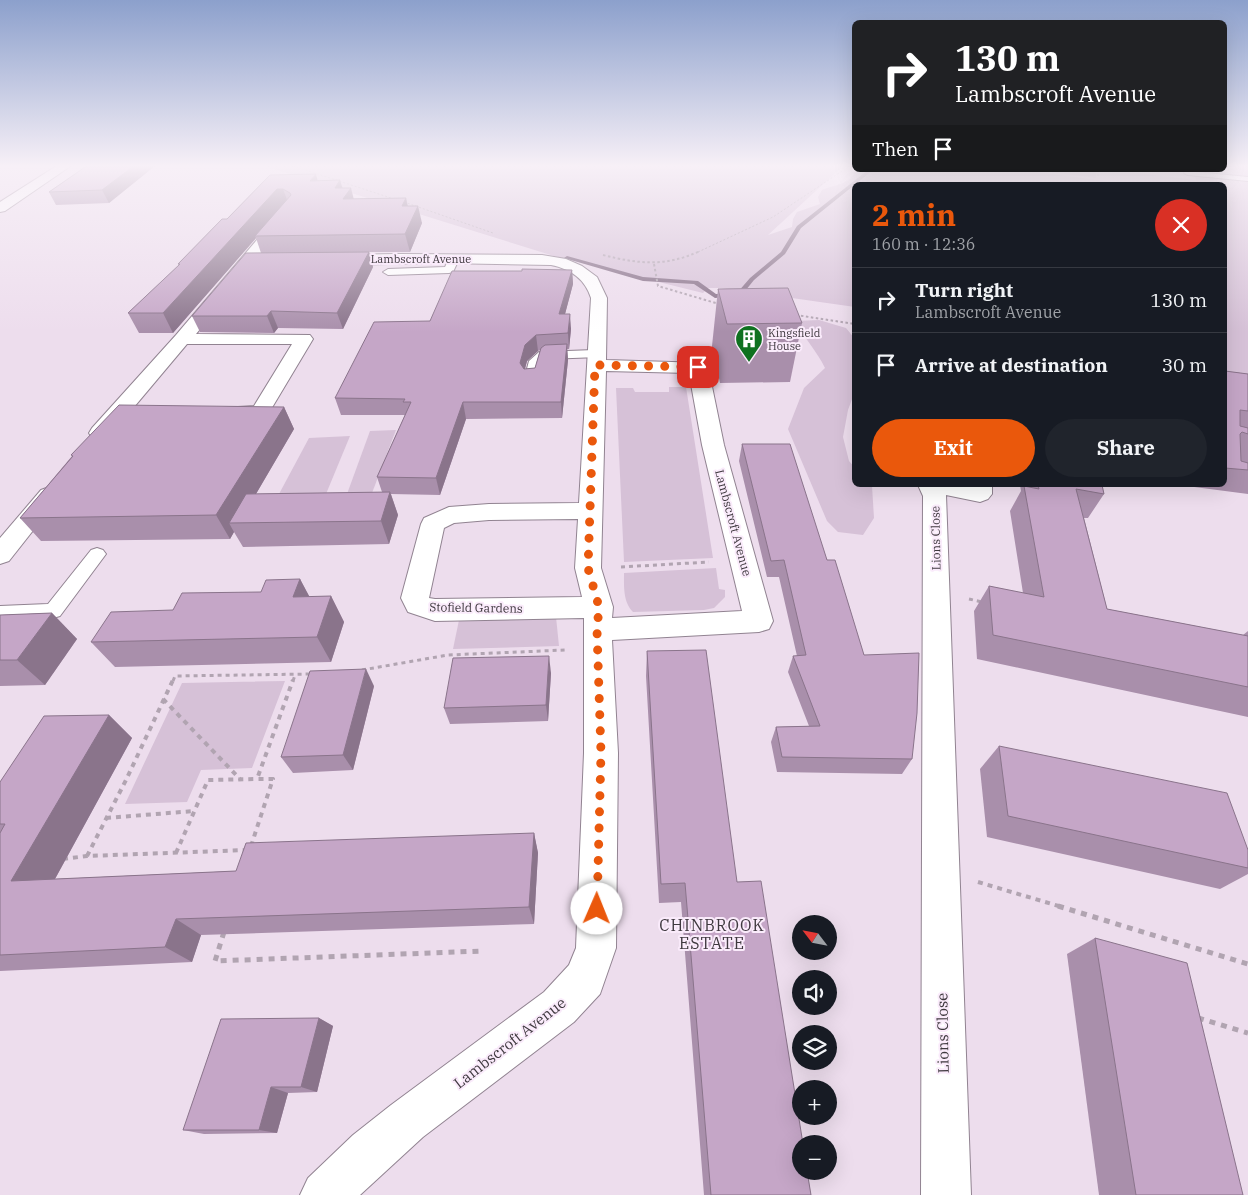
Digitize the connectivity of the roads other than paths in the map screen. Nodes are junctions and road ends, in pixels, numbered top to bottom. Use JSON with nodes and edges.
{"nodes":[{"id":1,"x":280,"y":221,"type":"edge"},
{"id":2,"x":454,"y":259,"type":"junction"},
{"id":3,"x":307,"y":260,"type":"edge"},
{"id":4,"x":248,"y":261,"type":"junction"},
{"id":5,"x":278,"y":261,"type":"edge"},
{"id":6,"x":388,"y":272,"type":"dead end"},
{"id":7,"x":182,"y":339,"type":"junction"},
{"id":8,"x":595,"y":359,"type":"junction"},
{"id":9,"x":531,"y":380,"type":"edge"},
{"id":10,"x":118,"y":411,"type":"junction"},
{"id":11,"x":147,"y":411,"type":"edge"},
{"id":12,"x":213,"y":412,"type":"edge"},
{"id":13,"x":87,"y":449,"type":"edge"},
{"id":14,"x":62,"y":479,"type":"edge"},
{"id":15,"x":933,"y":487,"type":"edge"},
{"id":16,"x":943,"y":487,"type":"edge"},
{"id":17,"x":980,"y":487,"type":"edge"},
{"id":18,"x":591,"y":511,"type":"junction"},
{"id":19,"x":97,"y":554,"type":"dead end"},
{"id":20,"x":0,"y":555,"type":"edge"},
{"id":21,"x":0,"y":613,"type":"edge"},
{"id":22,"x":598,"y":628,"type":"junction"},
{"id":23,"x":325,"y":1195,"type":"edge"},
{"id":24,"x":946,"y":1195,"type":"edge"}],
"edges":[{"from":1,"to":4,"type":"street"},
{"from":2,"to":3,"type":"street","name":"Lambscroft Avenue"},
{"from":2,"to":6,"type":"lane"},
{"from":2,"to":8,"type":"street","name":"Lambscroft Avenue"},
{"from":4,"to":5,"type":"street"},
{"from":4,"to":7,"type":"street"},
{"from":7,"to":10,"type":"street"},
{"from":7,"to":12,"type":"street"},
{"from":8,"to":9,"type":"lane"},
{"from":8,"to":18,"type":"street","name":"Lambscroft Avenue"},
{"from":8,"to":22,"type":"street","name":"Lambscroft Avenue"},
{"from":10,"to":11,"type":"street"},
{"from":10,"to":13,"type":"street"},
{"from":14,"to":20,"type":"street"},
{"from":15,"to":24,"type":"street","name":"Lions Close"},
{"from":16,"to":17,"type":"street","name":"Lions Close"},
{"from":18,"to":22,"type":"street","name":"Lambscroft Avenue"},
{"from":18,"to":22,"type":"street","name":"Stofield Gardens"},
{"from":19,"to":21,"type":"lane"},
{"from":22,"to":23,"type":"street","name":"Lambscroft Avenue"}]}
